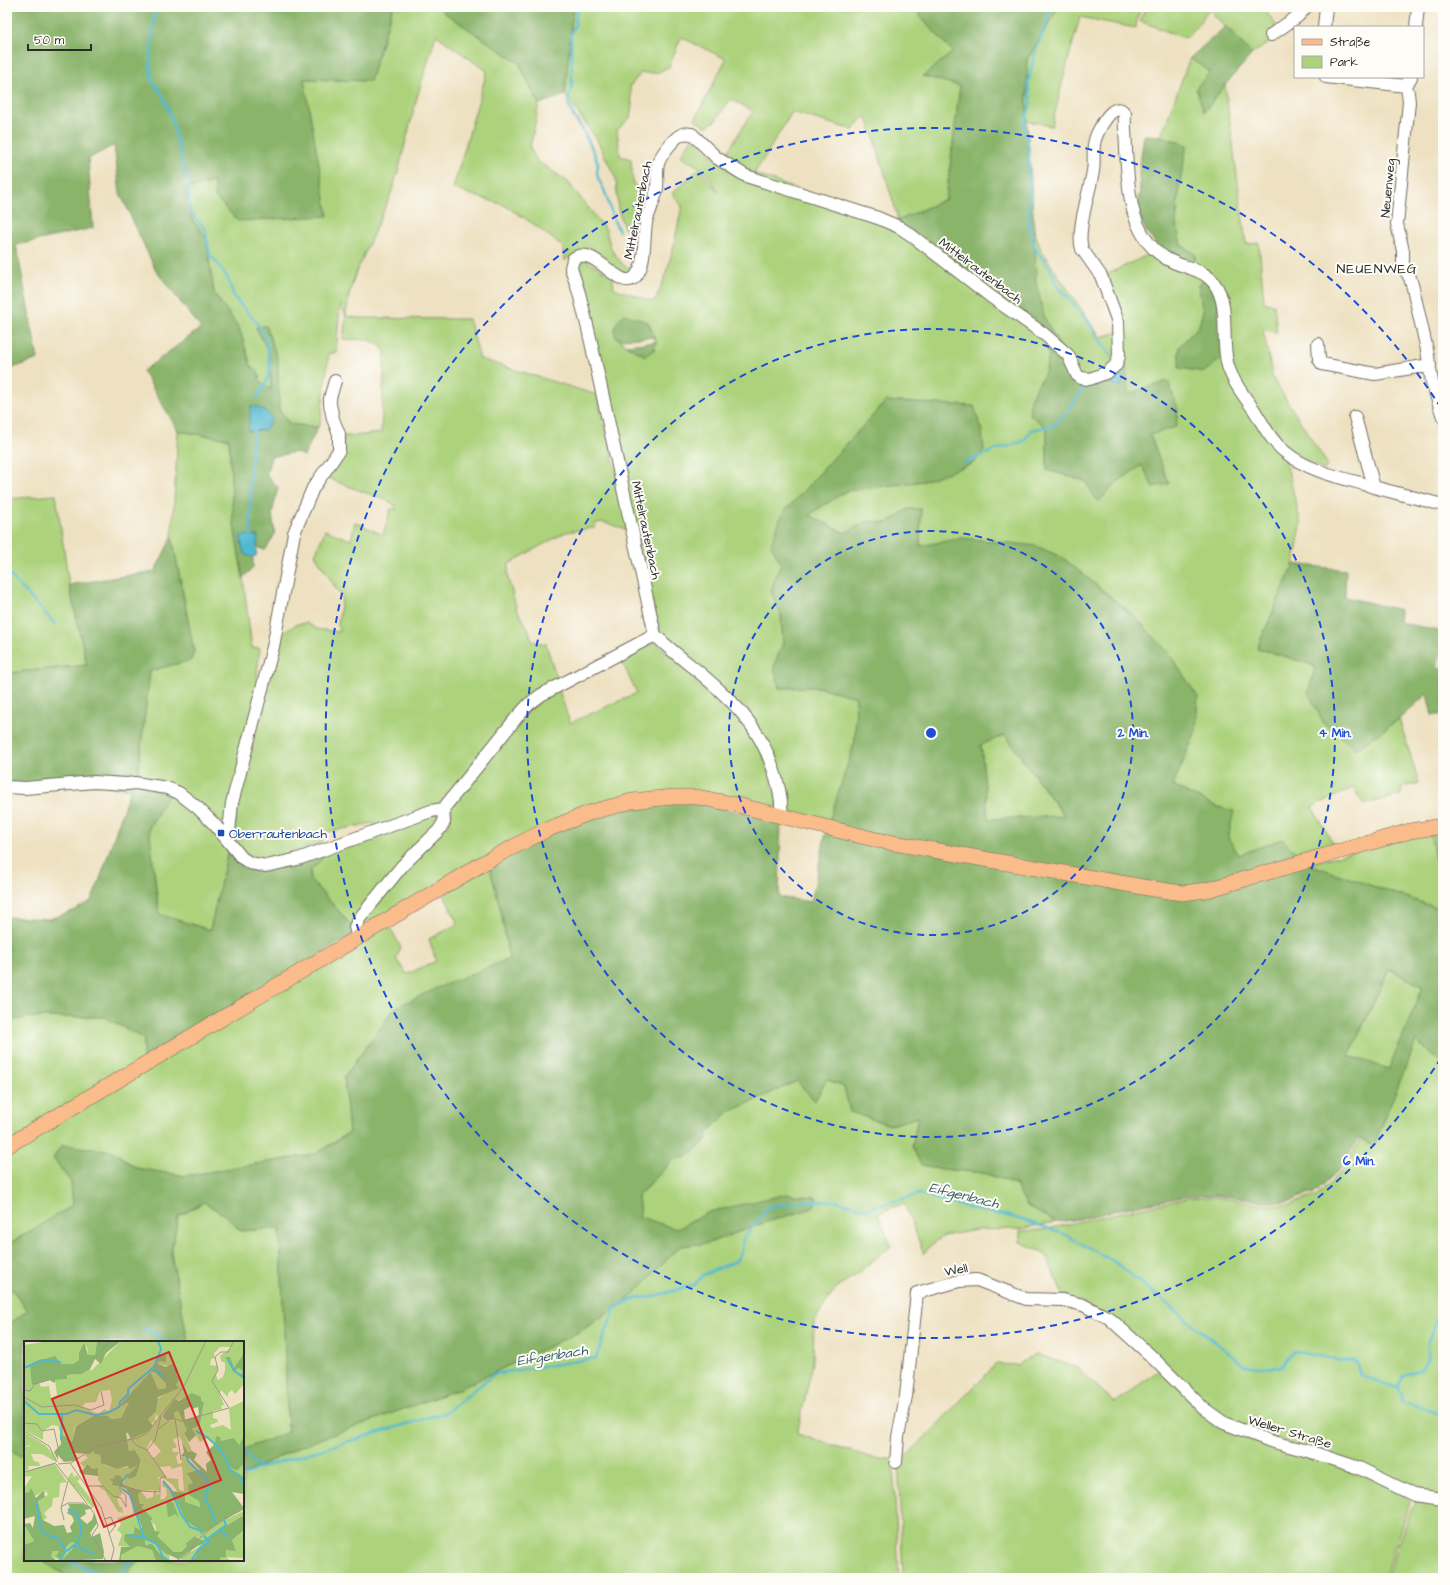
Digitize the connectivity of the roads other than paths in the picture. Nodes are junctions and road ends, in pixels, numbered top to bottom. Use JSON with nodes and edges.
{"nodes":[{"id":1,"x":1306,"y":7,"type":"edge"},
{"id":2,"x":1323,"y":7,"type":"edge"},
{"id":3,"x":1418,"y":7,"type":"edge"},
{"id":4,"x":1324,"y":26,"type":"edge"},
{"id":5,"x":1416,"y":26,"type":"edge"},
{"id":6,"x":1271,"y":34,"type":"dead end"},
{"id":7,"x":1342,"y":78,"type":"edge"},
{"id":8,"x":1408,"y":82,"type":"edge"},
{"id":9,"x":1318,"y":344,"type":"dead end"},
{"id":10,"x":1430,"y":365,"type":"junction"},
{"id":11,"x":335,"y":381,"type":"dead end"},
{"id":12,"x":1355,"y":417,"type":"dead end"},
{"id":13,"x":1443,"y":417,"type":"edge"},
{"id":14,"x":1374,"y":487,"type":"junction"},
{"id":15,"x":1443,"y":506,"type":"edge"},
{"id":16,"x":655,"y":635,"type":"junction"},
{"id":17,"x":7,"y":787,"type":"edge"},
{"id":18,"x":444,"y":809,"type":"junction"},
{"id":19,"x":781,"y":816,"type":"junction"},
{"id":20,"x":1443,"y":826,"type":"edge"},
{"id":21,"x":228,"y":841,"type":"junction"},
{"id":22,"x":357,"y":937,"type":"junction"},
{"id":23,"x":7,"y":1146,"type":"edge"},
{"id":24,"x":1150,"y":1355,"type":"joint"},
{"id":25,"x":896,"y":1462,"type":"dead end"},
{"id":26,"x":1443,"y":1499,"type":"edge"}],
"edges":[{"from":1,"to":6,"type":"street"},
{"from":2,"to":4,"type":"street"},
{"from":3,"to":5,"type":"street"},
{"from":7,"to":8,"type":"street"},
{"from":8,"to":10,"type":"street","name":"Neuenweg"},
{"from":9,"to":10,"type":"street"},
{"from":10,"to":13,"type":"street","name":"Neuenweg"},
{"from":11,"to":21,"type":"street"},
{"from":12,"to":14,"type":"street"},
{"from":14,"to":15,"type":"street"},
{"from":14,"to":16,"type":"street","name":"Mittelrautenbach"},
{"from":16,"to":18,"type":"street"},
{"from":16,"to":19,"type":"street"},
{"from":17,"to":21,"type":"street"},
{"from":18,"to":21,"type":"street"},
{"from":18,"to":22,"type":"street"},
{"from":19,"to":20,"type":"main road"},
{"from":19,"to":22,"type":"main road"},
{"from":22,"to":23,"type":"main road"},
{"from":24,"to":25,"type":"street","name":"Well"},
{"from":24,"to":26,"type":"street","name":"Weller Straße"}]}
